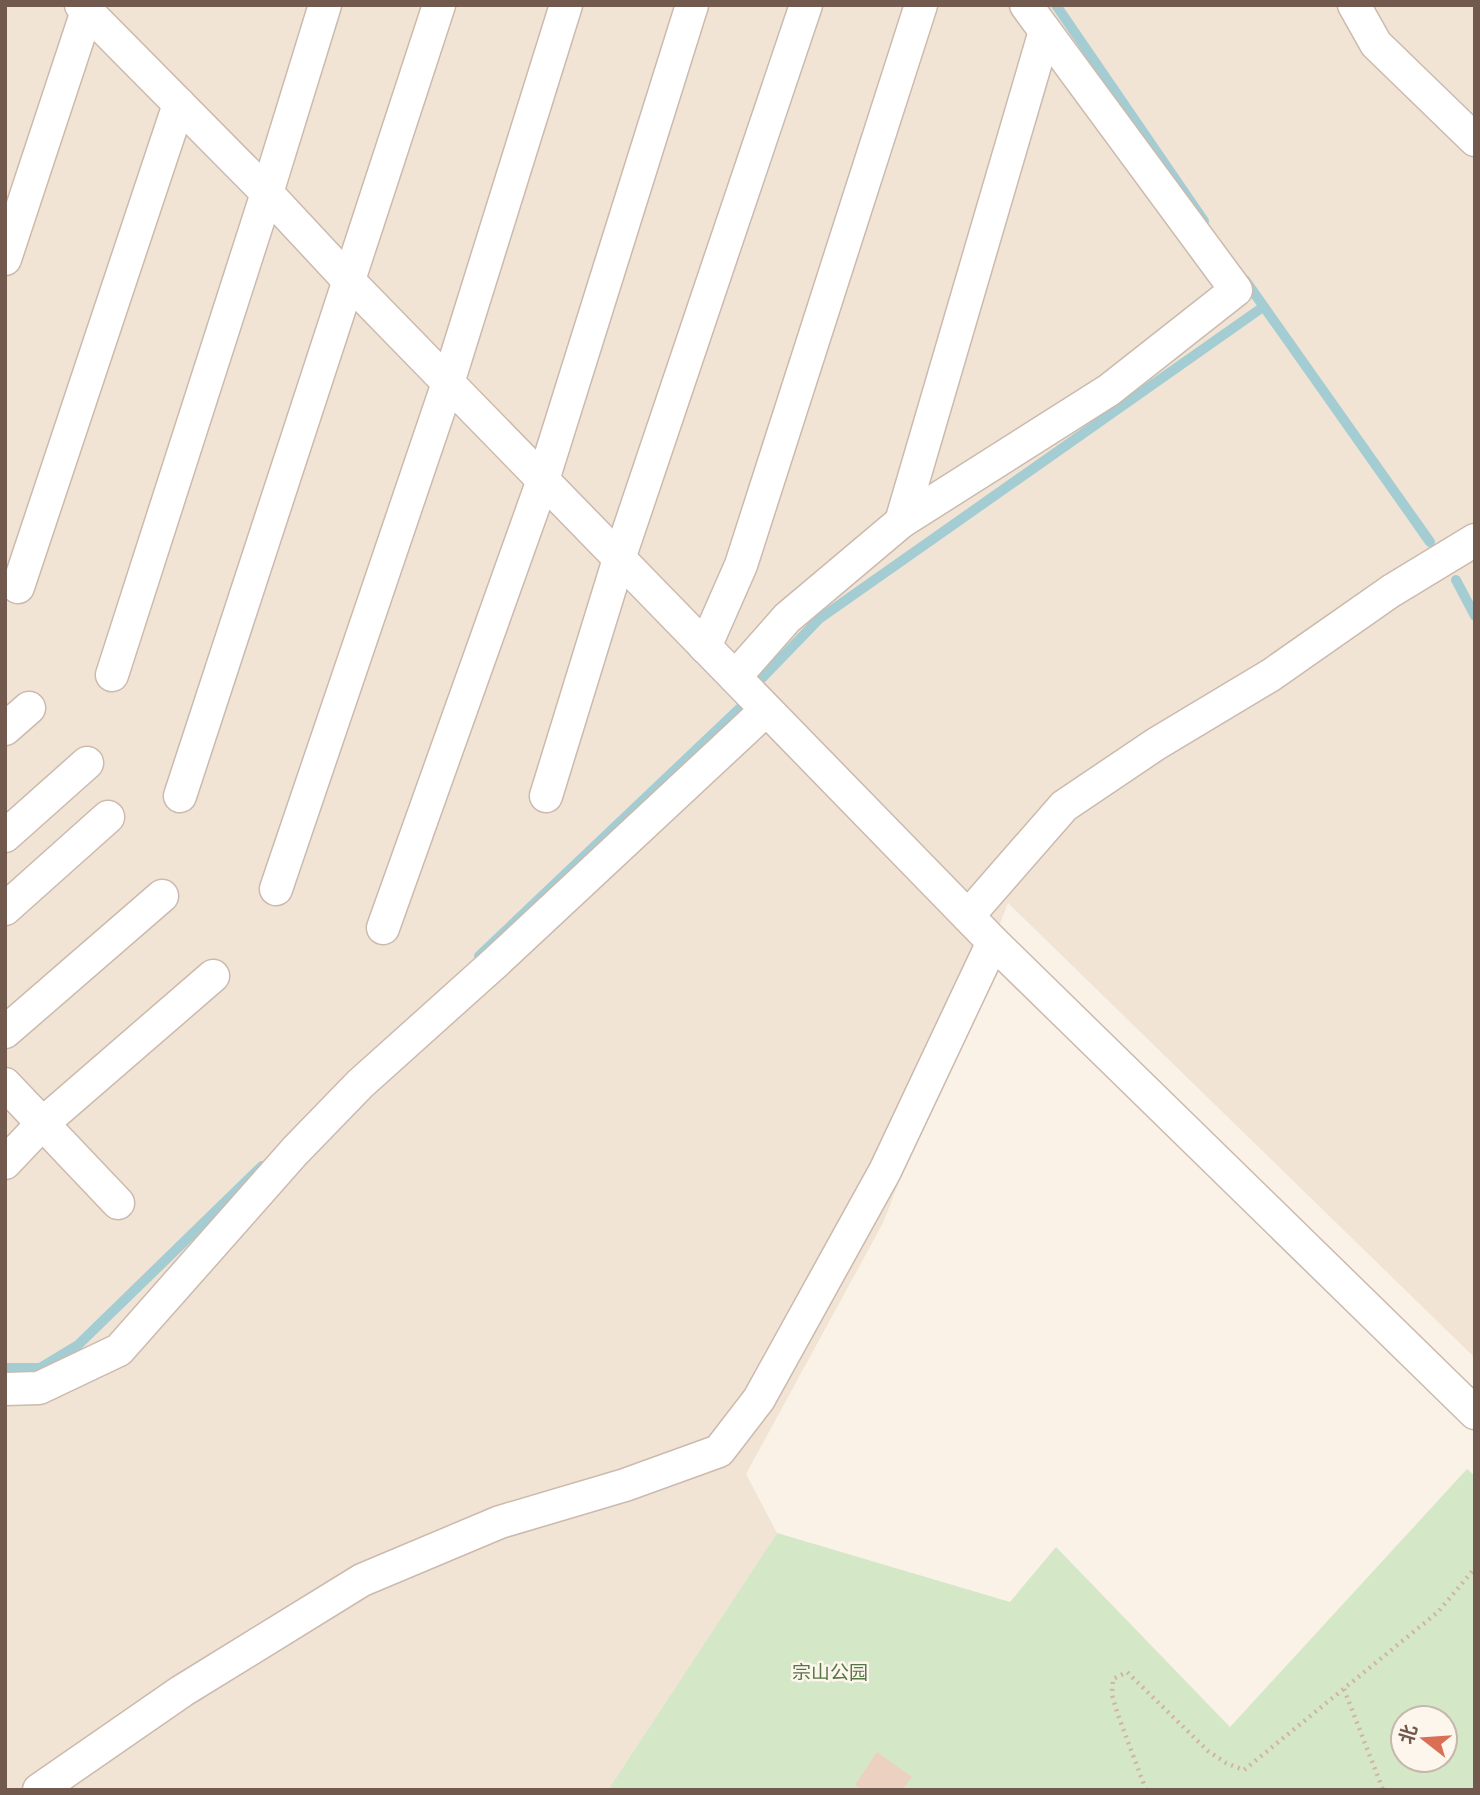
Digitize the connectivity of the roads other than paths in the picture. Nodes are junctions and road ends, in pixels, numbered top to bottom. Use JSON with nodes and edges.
{"nodes":[{"id":1,"x":325,"y":5,"type":"edge"},
{"id":2,"x":439,"y":5,"type":"edge"},
{"id":3,"x":566,"y":5,"type":"edge"},
{"id":4,"x":692,"y":5,"type":"edge"},
{"id":5,"x":806,"y":5,"type":"edge"},
{"id":6,"x":921,"y":5,"type":"edge"},
{"id":7,"x":1026,"y":5,"type":"edge"},
{"id":8,"x":1354,"y":5,"type":"edge"},
{"id":9,"x":84,"y":8,"type":"edge"},
{"id":10,"x":1045,"y":31,"type":"junction"},
{"id":11,"x":180,"y":104,"type":"junction"},
{"id":12,"x":1475,"y":141,"type":"edge"},
{"id":13,"x":267,"y":193,"type":"junction"},
{"id":14,"x":5,"y":259,"type":"edge"},
{"id":15,"x":349,"y":281,"type":"junction"},
{"id":16,"x":448,"y":383,"type":"junction"},
{"id":17,"x":543,"y":480,"type":"junction"},
{"id":18,"x":901,"y":522,"type":"junction"},
{"id":19,"x":1475,"y":540,"type":"edge"},
{"id":20,"x":619,"y":559,"type":"junction"},
{"id":21,"x":18,"y":587,"type":"dead end"},
{"id":22,"x":705,"y":647,"type":"junction"},
{"id":23,"x":112,"y":675,"type":"dead end"},
{"id":24,"x":734,"y":677,"type":"junction"},
{"id":25,"x":29,"y":708,"type":"dead end"},
{"id":26,"x":766,"y":709,"type":"junction"},
{"id":27,"x":5,"y":729,"type":"edge"},
{"id":28,"x":87,"y":763,"type":"dead end"},
{"id":29,"x":180,"y":796,"type":"dead end"},
{"id":30,"x":546,"y":796,"type":"dead end"},
{"id":31,"x":108,"y":817,"type":"dead end"},
{"id":32,"x":5,"y":836,"type":"edge"},
{"id":33,"x":276,"y":889,"type":"dead end"},
{"id":34,"x":162,"y":896,"type":"dead end"},
{"id":35,"x":5,"y":909,"type":"edge"},
{"id":36,"x":968,"y":916,"type":"junction"},
{"id":37,"x":383,"y":928,"type":"dead end"},
{"id":38,"x":993,"y":942,"type":"junction"},
{"id":39,"x":213,"y":976,"type":"dead end"},
{"id":40,"x":5,"y":1032,"type":"edge"},
{"id":41,"x":5,"y":1084,"type":"edge"},
{"id":42,"x":43,"y":1124,"type":"junction"},
{"id":43,"x":5,"y":1163,"type":"edge"},
{"id":44,"x":118,"y":1203,"type":"dead end"},
{"id":45,"x":5,"y":1389,"type":"edge"},
{"id":46,"x":1475,"y":1413,"type":"edge"},
{"id":47,"x":39,"y":1790,"type":"edge"}],
"edges":[{"from":1,"to":13,"type":"street"},
{"from":2,"to":15,"type":"street"},
{"from":3,"to":16,"type":"street"},
{"from":4,"to":17,"type":"street"},
{"from":5,"to":20,"type":"street"},
{"from":6,"to":22,"type":"street"},
{"from":7,"to":10,"type":"street"},
{"from":8,"to":12,"type":"street"},
{"from":9,"to":11,"type":"street"},
{"from":9,"to":14,"type":"street"},
{"from":10,"to":18,"type":"street"},
{"from":10,"to":18,"type":"street"},
{"from":11,"to":13,"type":"street"},
{"from":11,"to":21,"type":"street"},
{"from":13,"to":15,"type":"street"},
{"from":13,"to":23,"type":"street"},
{"from":15,"to":16,"type":"street"},
{"from":15,"to":29,"type":"street"},
{"from":16,"to":17,"type":"street"},
{"from":16,"to":33,"type":"street"},
{"from":17,"to":20,"type":"street"},
{"from":17,"to":37,"type":"street"},
{"from":18,"to":24,"type":"street"},
{"from":19,"to":36,"type":"street"},
{"from":20,"to":22,"type":"street"},
{"from":20,"to":30,"type":"street"},
{"from":22,"to":24,"type":"street"},
{"from":24,"to":26,"type":"street"},
{"from":25,"to":27,"type":"street"},
{"from":26,"to":36,"type":"street"},
{"from":26,"to":45,"type":"street"},
{"from":28,"to":32,"type":"street"},
{"from":31,"to":35,"type":"street"},
{"from":34,"to":40,"type":"street"},
{"from":36,"to":38,"type":"street"},
{"from":38,"to":46,"type":"street"},
{"from":38,"to":47,"type":"street"},
{"from":39,"to":42,"type":"street"},
{"from":41,"to":42,"type":"street"},
{"from":42,"to":43,"type":"street"},
{"from":42,"to":44,"type":"street"}]}
